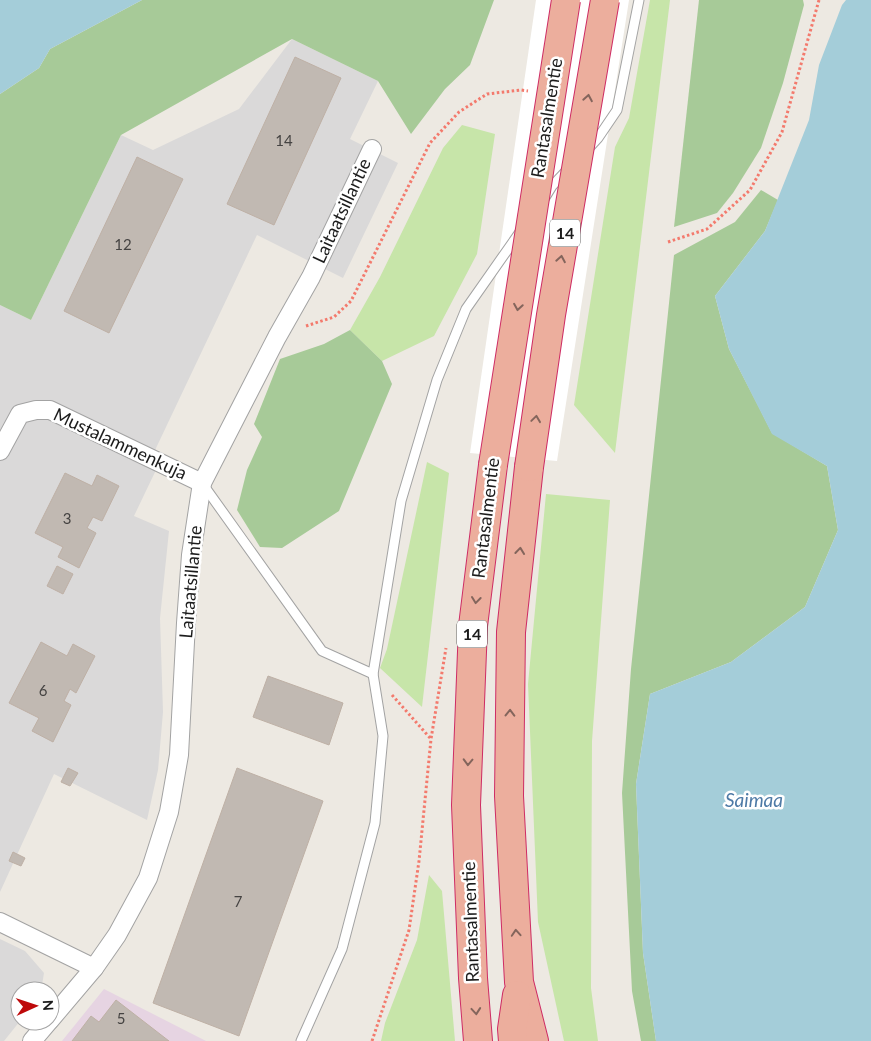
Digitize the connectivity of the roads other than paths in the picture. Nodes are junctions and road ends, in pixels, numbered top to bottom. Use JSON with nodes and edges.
{"nodes":[{"id":1,"x":566,"y":0,"type":"edge"},
{"id":2,"x":605,"y":0,"type":"edge"},
{"id":3,"x":639,"y":0,"type":"edge"},
{"id":4,"x":372,"y":149,"type":"dead end"},
{"id":5,"x":0,"y":451,"type":"edge"},
{"id":6,"x":202,"y":483,"type":"junction"},
{"id":7,"x":373,"y":674,"type":"junction"},
{"id":8,"x":0,"y":922,"type":"edge"},
{"id":9,"x":94,"y":968,"type":"junction"},
{"id":10,"x":519,"y":982,"type":"junction"},
{"id":11,"x":60,"y":1008,"type":"edge"},
{"id":12,"x":41,"y":1031,"type":"edge"},
{"id":13,"x":32,"y":1041,"type":"edge"},
{"id":14,"x":301,"y":1041,"type":"edge"},
{"id":15,"x":478,"y":1041,"type":"edge"},
{"id":16,"x":513,"y":1041,"type":"edge"},
{"id":17,"x":534,"y":1041,"type":"edge"}],
"edges":[{"from":1,"to":15,"type":"highway","name":"Rantasalmentie","number":"14","one_way":true,"bridge":true},
{"from":10,"to":2,"type":"highway","name":"Rantasalmentie","number":"14","one_way":true,"bridge":true},
{"from":3,"to":7,"type":"lane"},
{"from":4,"to":6,"type":"street","name":"Laitaatsillantie"},
{"from":5,"to":6,"type":"street","name":"Mustalammenkuja"},
{"from":6,"to":7,"type":"lane"},
{"from":6,"to":9,"type":"street","name":"Laitaatsillantie"},
{"from":7,"to":14,"type":"lane"},
{"from":8,"to":9,"type":"street"},
{"from":9,"to":11,"type":"street","name":"Laitaatsillantie"},
{"from":10,"to":16,"type":"highway","name":"Rantasalmentie","number":"14"},
{"from":10,"to":17,"type":"highway","name":"Rantasalmentie","number":"14"},
{"from":12,"to":13,"type":"street","name":"Laitaatsillantie"}]}
